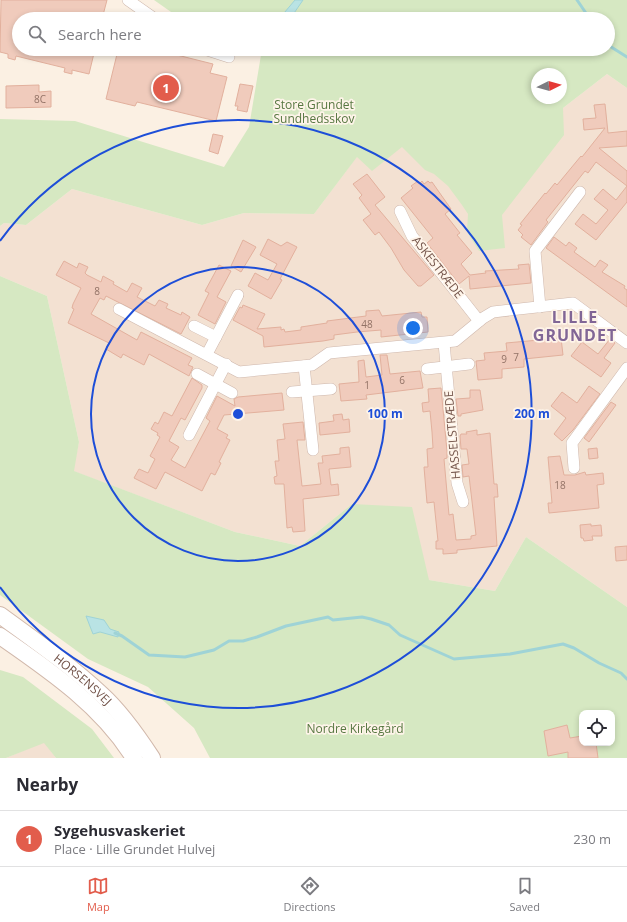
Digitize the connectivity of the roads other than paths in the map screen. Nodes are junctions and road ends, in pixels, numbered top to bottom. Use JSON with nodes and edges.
{"nodes":[{"id":1,"x":128,"y":0,"type":"edge"},
{"id":2,"x":145,"y":12,"type":"edge"},
{"id":3,"x":226,"y":56,"type":"edge"},
{"id":4,"x":229,"y":57,"type":"dead end"},
{"id":5,"x":580,"y":192,"type":"dead end"},
{"id":6,"x":400,"y":211,"type":"dead end"},
{"id":7,"x":238,"y":295,"type":"dead end"},
{"id":8,"x":540,"y":306,"type":"junction"},
{"id":9,"x":119,"y":309,"type":"dead end"},
{"id":10,"x":479,"y":321,"type":"junction"},
{"id":11,"x":194,"y":326,"type":"dead end"},
{"id":12,"x":216,"y":337,"type":"junction"},
{"id":13,"x":444,"y":343,"type":"junction"},
{"id":14,"x":627,"y":343,"type":"edge"},
{"id":15,"x":207,"y":354,"type":"junction"},
{"id":16,"x":226,"y":364,"type":"junction"},
{"id":17,"x":469,"y":364,"type":"dead end"},
{"id":18,"x":304,"y":366,"type":"junction"},
{"id":19,"x":446,"y":367,"type":"junction"},
{"id":20,"x":426,"y":369,"type":"dead end"},
{"id":21,"x":626,"y":370,"type":"edge"},
{"id":22,"x":197,"y":374,"type":"dead end"},
{"id":23,"x":216,"y":384,"type":"junction"},
{"id":24,"x":331,"y":389,"type":"dead end"},
{"id":25,"x":307,"y":391,"type":"junction"},
{"id":26,"x":292,"y":392,"type":"dead end"},
{"id":27,"x":232,"y":393,"type":"dead end"},
{"id":28,"x":189,"y":435,"type":"dead end"},
{"id":29,"x":313,"y":450,"type":"dead end"},
{"id":30,"x":574,"y":468,"type":"dead end"},
{"id":31,"x":463,"y":502,"type":"dead end"},
{"id":32,"x":0,"y":615,"type":"edge"},
{"id":33,"x":0,"y":636,"type":"edge"},
{"id":34,"x":134,"y":758,"type":"edge"},
{"id":35,"x":152,"y":758,"type":"edge"}],
"edges":[{"from":1,"to":2,"type":"street"},
{"from":3,"to":4,"type":"street"},
{"from":5,"to":8,"type":"street"},
{"from":6,"to":10,"type":"street","name":"ASKESTRÆDE"},
{"from":7,"to":12,"type":"street"},
{"from":8,"to":10,"type":"street"},
{"from":8,"to":14,"type":"street"},
{"from":9,"to":15,"type":"street"},
{"from":10,"to":13,"type":"street"},
{"from":11,"to":12,"type":"street"},
{"from":12,"to":15,"type":"street"},
{"from":13,"to":18,"type":"street"},
{"from":13,"to":19,"type":"street","name":"HASSELSTRÆDE"},
{"from":15,"to":16,"type":"street"},
{"from":16,"to":18,"type":"street"},
{"from":16,"to":23,"type":"street"},
{"from":17,"to":19,"type":"street"},
{"from":18,"to":25,"type":"street"},
{"from":19,"to":20,"type":"street"},
{"from":19,"to":31,"type":"street","name":"HASSELSTRÆDE"},
{"from":21,"to":30,"type":"street"},
{"from":22,"to":23,"type":"street"},
{"from":23,"to":27,"type":"street"},
{"from":23,"to":28,"type":"street"},
{"from":24,"to":25,"type":"street"},
{"from":25,"to":26,"type":"street"},
{"from":25,"to":29,"type":"street"},
{"from":32,"to":35,"type":"main road","name":"HORSENSVEJ"},
{"from":33,"to":34,"type":"main road","name":"HORSENSVEJ"}]}
